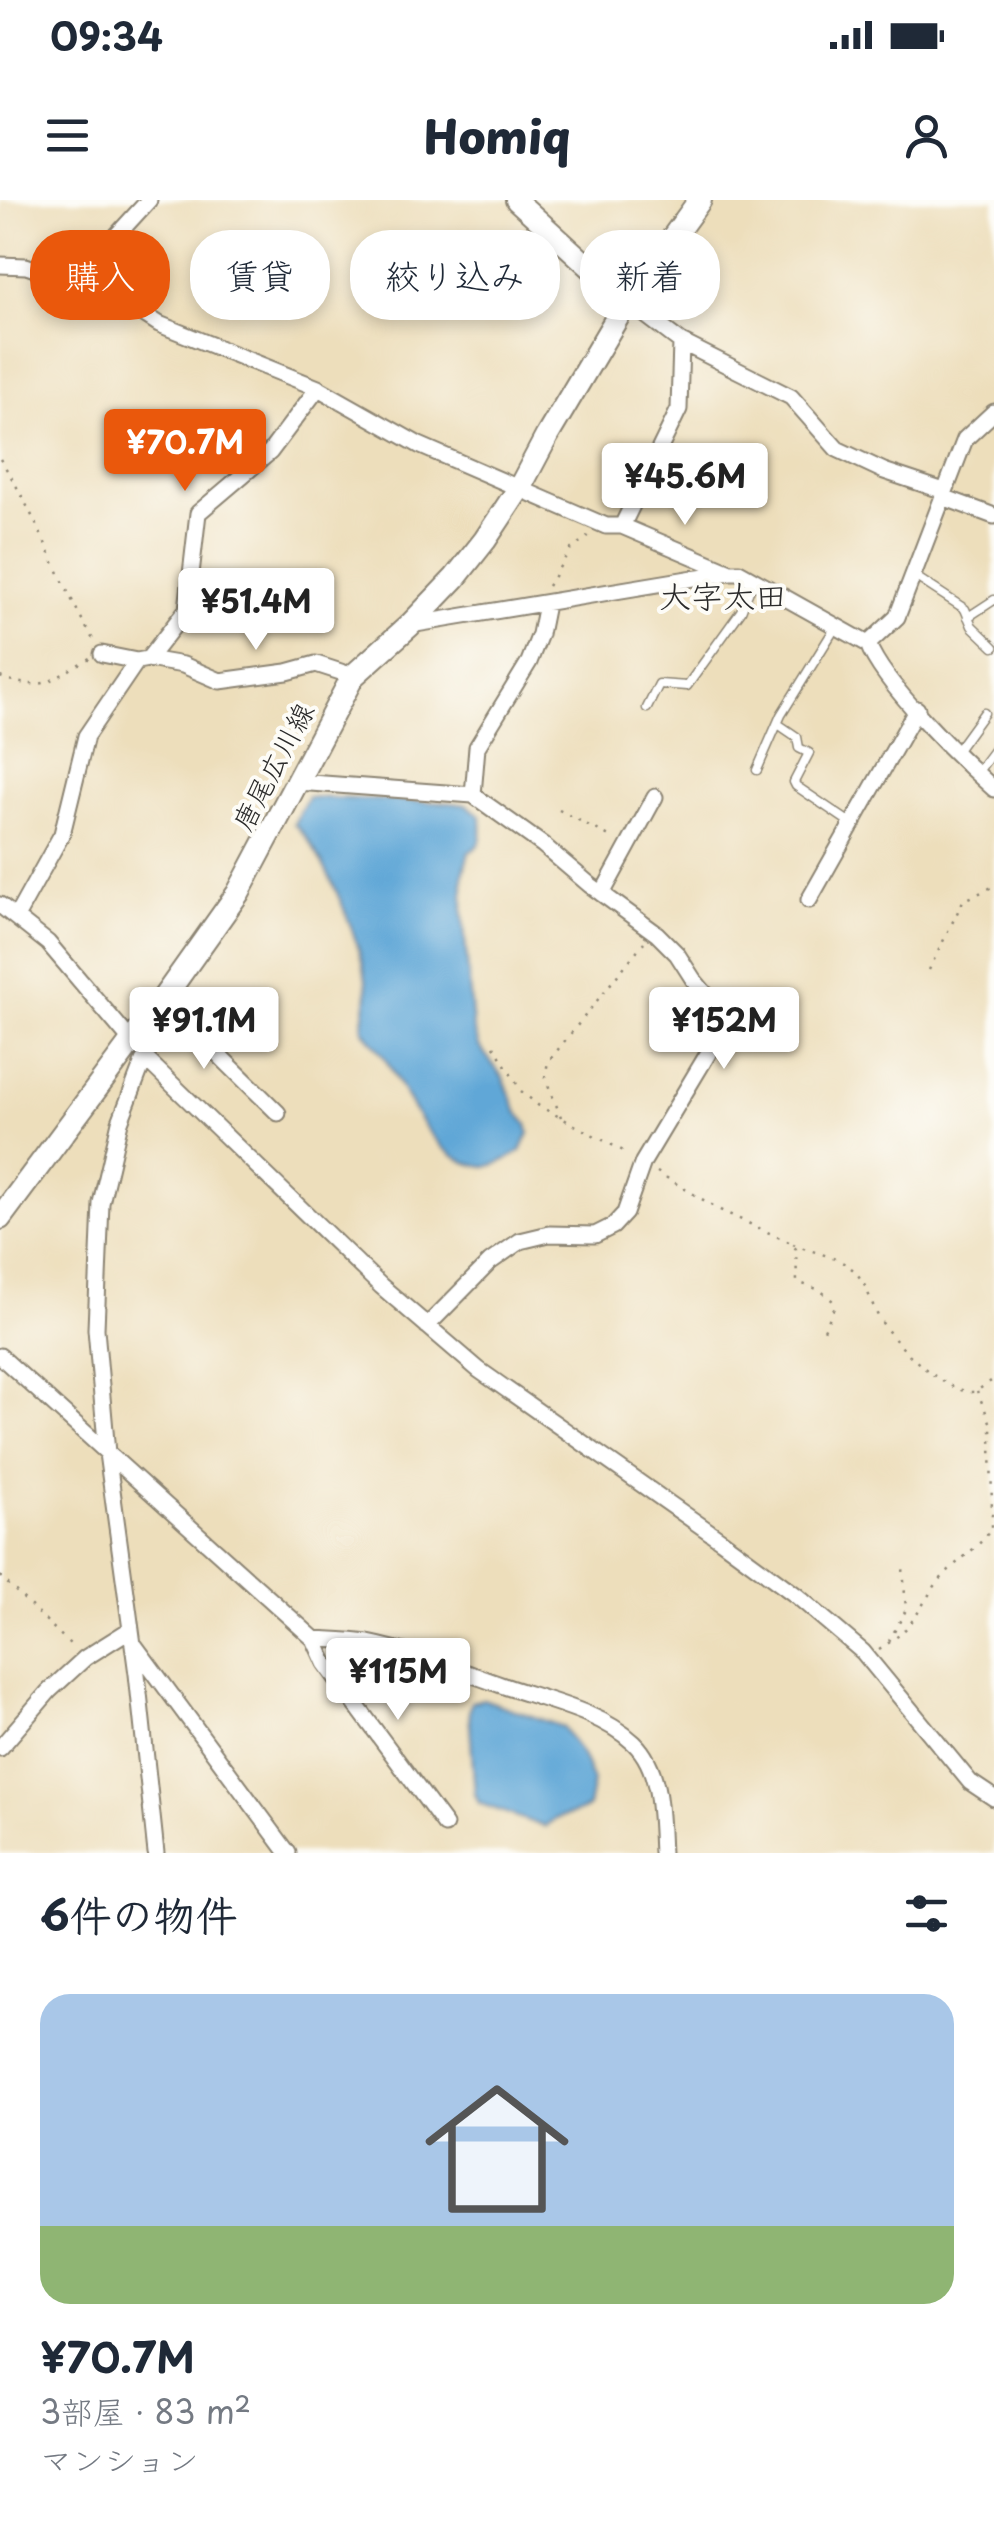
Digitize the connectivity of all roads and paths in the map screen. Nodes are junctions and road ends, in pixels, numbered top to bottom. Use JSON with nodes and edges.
{"nodes":[{"id":1,"x":149,"y":200,"type":"edge"},
{"id":2,"x":516,"y":200,"type":"edge"},
{"id":3,"x":700,"y":200,"type":"edge"},
{"id":4,"x":122,"y":230,"type":"edge"},
{"id":5,"x":678,"y":230,"type":"edge"},
{"id":6,"x":580,"y":258,"type":"edge"},
{"id":7,"x":0,"y":265,"type":"edge"},
{"id":8,"x":616,"y":320,"type":"edge"},
{"id":9,"x":653,"y":320,"type":"edge"},
{"id":10,"x":681,"y":342,"type":"junction"},
{"id":11,"x":318,"y":388,"type":"junction"},
{"id":12,"x":994,"y":412,"type":"edge"},
{"id":13,"x":0,"y":458,"type":"edge"},
{"id":14,"x":520,"y":487,"type":"junction"},
{"id":15,"x":943,"y":494,"type":"junction"},
{"id":16,"x":994,"y":516,"type":"edge"},
{"id":17,"x":614,"y":526,"type":"junction"},
{"id":18,"x":730,"y":572,"type":"junction"},
{"id":19,"x":913,"y":575,"type":"junction"},
{"id":20,"x":753,"y":580,"type":"junction"},
{"id":21,"x":994,"y":600,"type":"edge"},
{"id":22,"x":542,"y":604,"type":"junction"},
{"id":23,"x":968,"y":617,"type":"junction"},
{"id":24,"x":410,"y":625,"type":"junction"},
{"id":25,"x":835,"y":628,"type":"junction"},
{"id":26,"x":868,"y":644,"type":"junction"},
{"id":27,"x":994,"y":647,"type":"edge"},
{"id":28,"x":102,"y":654,"type":"junction"},
{"id":29,"x":142,"y":660,"type":"junction"},
{"id":30,"x":0,"y":676,"type":"edge"},
{"id":31,"x":353,"y":676,"type":"junction"},
{"id":32,"x":648,"y":708,"type":"dead end"},
{"id":33,"x":916,"y":709,"type":"junction"},
{"id":34,"x":984,"y":713,"type":"dead end"},
{"id":35,"x":778,"y":724,"type":"junction"},
{"id":36,"x":994,"y":750,"type":"edge"},
{"id":37,"x":955,"y":753,"type":"junction"},
{"id":38,"x":758,"y":770,"type":"dead end"},
{"id":39,"x":976,"y":774,"type":"junction"},
{"id":40,"x":296,"y":782,"type":"junction"},
{"id":41,"x":994,"y":789,"type":"edge"},
{"id":42,"x":473,"y":796,"type":"junction"},
{"id":43,"x":655,"y":797,"type":"dead end"},
{"id":44,"x":558,"y":810,"type":"dead end"},
{"id":45,"x":853,"y":826,"type":"junction"},
{"id":46,"x":611,"y":837,"type":"joint"},
{"id":47,"x":628,"y":846,"type":"junction"},
{"id":48,"x":994,"y":886,"type":"edge"},
{"id":49,"x":602,"y":894,"type":"junction"},
{"id":50,"x":810,"y":900,"type":"dead end"},
{"id":51,"x":0,"y":905,"type":"edge"},
{"id":52,"x":16,"y":917,"type":"junction"},
{"id":53,"x":651,"y":930,"type":"junction"},
{"id":54,"x":929,"y":970,"type":"dead end"},
{"id":55,"x":159,"y":1005,"type":"junction"},
{"id":56,"x":494,"y":1046,"type":"dead end"},
{"id":57,"x":138,"y":1050,"type":"junction"},
{"id":58,"x":278,"y":1113,"type":"dead end"},
{"id":59,"x":562,"y":1118,"type":"junction"},
{"id":60,"x":643,"y":1162,"type":"junction"},
{"id":61,"x":0,"y":1218,"type":"edge"},
{"id":62,"x":791,"y":1243,"type":"junction"},
{"id":63,"x":426,"y":1326,"type":"junction"},
{"id":64,"x":824,"y":1330,"type":"dead end"},
{"id":65,"x":0,"y":1356,"type":"edge"},
{"id":66,"x":994,"y":1379,"type":"edge"},
{"id":67,"x":978,"y":1391,"type":"junction"},
{"id":68,"x":107,"y":1453,"type":"junction"},
{"id":69,"x":903,"y":1567,"type":"dead end"},
{"id":70,"x":0,"y":1576,"type":"edge"},
{"id":71,"x":132,"y":1636,"type":"junction"},
{"id":72,"x":314,"y":1640,"type":"junction"},
{"id":73,"x":888,"y":1644,"type":"junction"},
{"id":74,"x":866,"y":1656,"type":"junction"},
{"id":75,"x":85,"y":1658,"type":"junction"},
{"id":76,"x":0,"y":1748,"type":"edge"},
{"id":77,"x":994,"y":1798,"type":"edge"},
{"id":78,"x":445,"y":1825,"type":"dead end"},
{"id":79,"x":156,"y":1853,"type":"edge"},
{"id":80,"x":288,"y":1853,"type":"edge"},
{"id":81,"x":662,"y":1853,"type":"edge"}],
"edges":[{"from":1,"to":4,"type":"street"},
{"from":2,"to":6,"type":"street"},
{"from":3,"to":5,"type":"main road","name":"唐尾広川線"},
{"from":7,"to":11,"type":"street"},
{"from":8,"to":14,"type":"main road","name":"唐尾広川線"},
{"from":9,"to":10,"type":"street"},
{"from":10,"to":15,"type":"street"},
{"from":10,"to":17,"type":"street"},
{"from":11,"to":14,"type":"street"},
{"from":11,"to":29,"type":"street"},
{"from":12,"to":15,"type":"street"},
{"from":13,"to":28,"type":"path"},
{"from":14,"to":17,"type":"street"},
{"from":14,"to":24,"type":"main road","name":"唐尾広川線"},
{"from":15,"to":16,"type":"street"},
{"from":15,"to":19,"type":"street"},
{"from":17,"to":18,"type":"street"},
{"from":17,"to":22,"type":"path"},
{"from":18,"to":20,"type":"street"},
{"from":18,"to":22,"type":"street"},
{"from":19,"to":23,"type":"lane"},
{"from":19,"to":26,"type":"street"},
{"from":20,"to":25,"type":"street"},
{"from":20,"to":32,"type":"lane"},
{"from":21,"to":23,"type":"lane"},
{"from":22,"to":24,"type":"street"},
{"from":22,"to":42,"type":"street"},
{"from":23,"to":27,"type":"lane"},
{"from":24,"to":31,"type":"main road","name":"唐尾広川線"},
{"from":25,"to":26,"type":"street"},
{"from":25,"to":35,"type":"lane"},
{"from":26,"to":33,"type":"street"},
{"from":28,"to":29,"type":"street"},
{"from":28,"to":30,"type":"path"},
{"from":29,"to":31,"type":"street"},
{"from":29,"to":52,"type":"street"},
{"from":31,"to":40,"type":"main road","name":"唐尾広川線"},
{"from":33,"to":37,"type":"street"},
{"from":33,"to":45,"type":"street"},
{"from":34,"to":37,"type":"lane"},
{"from":35,"to":38,"type":"lane"},
{"from":35,"to":45,"type":"lane"},
{"from":36,"to":39,"type":"lane"},
{"from":37,"to":39,"type":"street"},
{"from":39,"to":41,"type":"street"},
{"from":40,"to":42,"type":"street"},
{"from":40,"to":55,"type":"main road","name":"唐尾広川線"},
{"from":42,"to":49,"type":"street"},
{"from":43,"to":47,"type":"street"},
{"from":44,"to":46,"type":"path"},
{"from":45,"to":50,"type":"street"},
{"from":46,"to":47,"type":"street"},
{"from":47,"to":49,"type":"street"},
{"from":48,"to":54,"type":"path"},
{"from":49,"to":53,"type":"street"},
{"from":51,"to":52,"type":"street"},
{"from":52,"to":57,"type":"street"},
{"from":53,"to":59,"type":"path"},
{"from":53,"to":60,"type":"street"},
{"from":55,"to":57,"type":"main road","name":"唐尾広川線"},
{"from":55,"to":58,"type":"street"},
{"from":56,"to":59,"type":"path"},
{"from":57,"to":61,"type":"main road","name":"唐尾広川線"},
{"from":57,"to":63,"type":"street"},
{"from":57,"to":68,"type":"street"},
{"from":59,"to":60,"type":"path"},
{"from":60,"to":62,"type":"path"},
{"from":60,"to":63,"type":"street"},
{"from":62,"to":64,"type":"path"},
{"from":62,"to":67,"type":"path"},
{"from":63,"to":74,"type":"street"},
{"from":65,"to":68,"type":"street"},
{"from":66,"to":67,"type":"path"},
{"from":67,"to":73,"type":"path"},
{"from":68,"to":71,"type":"street"},
{"from":68,"to":72,"type":"street"},
{"from":69,"to":73,"type":"path"},
{"from":70,"to":75,"type":"path"},
{"from":71,"to":75,"type":"street"},
{"from":71,"to":79,"type":"street"},
{"from":71,"to":80,"type":"street"},
{"from":72,"to":78,"type":"street"},
{"from":72,"to":81,"type":"street"},
{"from":73,"to":74,"type":"path"},
{"from":74,"to":77,"type":"street"},
{"from":75,"to":76,"type":"street"}]}
